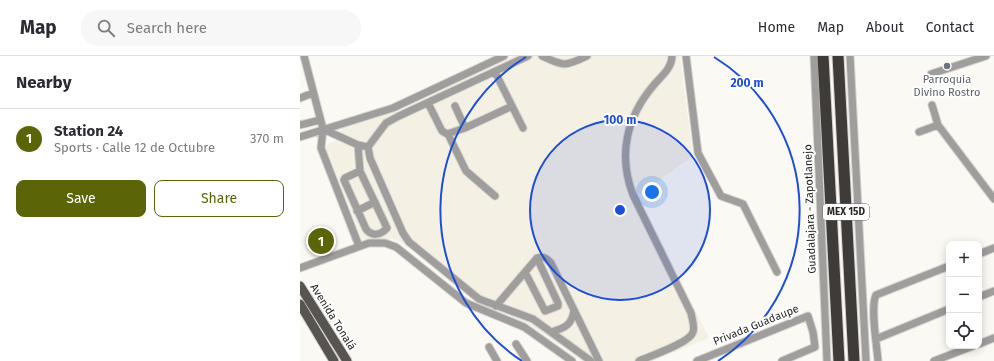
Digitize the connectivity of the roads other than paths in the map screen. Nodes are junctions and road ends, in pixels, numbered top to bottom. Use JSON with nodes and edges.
{"nodes":[{"id":1,"x":304,"y":56,"type":"edge"},
{"id":2,"x":504,"y":56,"type":"edge"},
{"id":3,"x":528,"y":56,"type":"edge"},
{"id":4,"x":542,"y":56,"type":"edge"},
{"id":5,"x":585,"y":56,"type":"edge"},
{"id":6,"x":672,"y":56,"type":"edge"},
{"id":7,"x":686,"y":56,"type":"edge"},
{"id":8,"x":814,"y":56,"type":"edge"},
{"id":9,"x":823,"y":56,"type":"edge"},
{"id":10,"x":838,"y":56,"type":"edge"},
{"id":11,"x":850,"y":56,"type":"edge"},
{"id":12,"x":986,"y":56,"type":"edge"},
{"id":13,"x":493,"y":58,"type":"edge"},
{"id":14,"x":494,"y":72,"type":"junction"},
{"id":15,"x":931,"y":74,"type":"dead end"},
{"id":16,"x":314,"y":93,"type":"junction"},
{"id":17,"x":300,"y":98,"type":"edge"},
{"id":18,"x":428,"y":103,"type":"junction"},
{"id":19,"x":932,"y":104,"type":"dead end"},
{"id":20,"x":454,"y":106,"type":"dead end"},
{"id":21,"x":508,"y":108,"type":"dead end"},
{"id":22,"x":320,"y":120,"type":"junction"},
{"id":23,"x":300,"y":125,"type":"edge"},
{"id":24,"x":938,"y":125,"type":"junction"},
{"id":25,"x":465,"y":128,"type":"junction"},
{"id":26,"x":523,"y":128,"type":"dead end"},
{"id":27,"x":322,"y":129,"type":"junction"},
{"id":28,"x":919,"y":132,"type":"dead end"},
{"id":29,"x":448,"y":134,"type":"junction"},
{"id":30,"x":300,"y":137,"type":"edge"},
{"id":31,"x":358,"y":145,"type":"junction"},
{"id":32,"x":368,"y":147,"type":"junction"},
{"id":33,"x":360,"y":171,"type":"junction"},
{"id":34,"x":495,"y":196,"type":"dead end"},
{"id":35,"x":994,"y":199,"type":"edge"},
{"id":36,"x":375,"y":202,"type":"junction"},
{"id":37,"x":357,"y":211,"type":"junction"},
{"id":38,"x":359,"y":246,"type":"junction"},
{"id":39,"x":994,"y":248,"type":"edge"},
{"id":40,"x":982,"y":253,"type":"edge"},
{"id":41,"x":537,"y":258,"type":"junction"},
{"id":42,"x":946,"y":267,"type":"edge"},
{"id":43,"x":300,"y":268,"type":"edge"},
{"id":44,"x":525,"y":272,"type":"junction"},
{"id":45,"x":776,"y":272,"type":"dead end"},
{"id":46,"x":300,"y":286,"type":"edge"},
{"id":47,"x":994,"y":291,"type":"edge"},
{"id":48,"x":982,"y":296,"type":"edge"},
{"id":49,"x":300,"y":304,"type":"edge"},
{"id":50,"x":496,"y":306,"type":"junction"},
{"id":51,"x":574,"y":310,"type":"junction"},
{"id":52,"x":946,"y":311,"type":"edge"},
{"id":53,"x":551,"y":332,"type":"junction"},
{"id":54,"x":994,"y":338,"type":"edge"},
{"id":55,"x":876,"y":339,"type":"junction"},
{"id":56,"x":982,"y":343,"type":"edge"},
{"id":57,"x":516,"y":344,"type":"dead end"},
{"id":58,"x":489,"y":347,"type":"dead end"},
{"id":59,"x":965,"y":349,"type":"edge"},
{"id":60,"x":334,"y":361,"type":"edge"},
{"id":61,"x":346,"y":361,"type":"edge"},
{"id":62,"x":497,"y":361,"type":"edge"},
{"id":63,"x":527,"y":361,"type":"edge"},
{"id":64,"x":572,"y":361,"type":"edge"},
{"id":65,"x":592,"y":361,"type":"edge"},
{"id":66,"x":599,"y":361,"type":"edge"},
{"id":67,"x":639,"y":361,"type":"edge"},
{"id":68,"x":698,"y":361,"type":"edge"},
{"id":69,"x":782,"y":361,"type":"edge"},
{"id":70,"x":827,"y":361,"type":"edge"},
{"id":71,"x":839,"y":361,"type":"edge"},
{"id":72,"x":854,"y":361,"type":"edge"},
{"id":73,"x":866,"y":361,"type":"edge"},
{"id":74,"x":878,"y":361,"type":"edge"},
{"id":75,"x":934,"y":361,"type":"edge"}],
"edges":[{"from":1,"to":16,"type":"street"},
{"from":2,"to":13,"type":"street"},
{"from":3,"to":14,"type":"street"},
{"from":4,"to":5,"type":"street"},
{"from":6,"to":67,"type":"street"},
{"from":7,"to":45,"type":"street"},
{"from":8,"to":70,"type":"street","name":"Guadalajara - Zapotlanejo"},
{"from":9,"to":71,"type":"highway","number":"MEX 15D"},
{"from":10,"to":72,"type":"highway","number":"MEX 15D"},
{"from":11,"to":73,"type":"street"},
{"from":12,"to":15,"type":"street"},
{"from":13,"to":27,"type":"street"},
{"from":14,"to":18,"type":"street"},
{"from":14,"to":26,"type":"street"},
{"from":16,"to":17,"type":"street"},
{"from":16,"to":22,"type":"street"},
{"from":18,"to":29,"type":"street"},
{"from":18,"to":32,"type":"street"},
{"from":19,"to":24,"type":"street"},
{"from":20,"to":25,"type":"street"},
{"from":21,"to":25,"type":"street"},
{"from":22,"to":23,"type":"street"},
{"from":22,"to":27,"type":"street"},
{"from":24,"to":28,"type":"street"},
{"from":24,"to":35,"type":"street"},
{"from":25,"to":29,"type":"street"},
{"from":27,"to":30,"type":"street"},
{"from":27,"to":31,"type":"street"},
{"from":27,"to":38,"type":"street"},
{"from":29,"to":34,"type":"street"},
{"from":31,"to":32,"type":"street"},
{"from":31,"to":33,"type":"street"},
{"from":32,"to":50,"type":"street"},
{"from":33,"to":36,"type":"street"},
{"from":33,"to":37,"type":"street"},
{"from":36,"to":37,"type":"street"},
{"from":36,"to":37,"type":"street"},
{"from":38,"to":43,"type":"street"},
{"from":38,"to":64,"type":"street"},
{"from":39,"to":40,"type":"street"},
{"from":41,"to":44,"type":"street"},
{"from":41,"to":44,"type":"street"},
{"from":41,"to":51,"type":"street"},
{"from":42,"to":55,"type":"street"},
{"from":44,"to":50,"type":"street"},
{"from":46,"to":61,"type":"main road","name":"Avenida Tonalá"},
{"from":47,"to":48,"type":"street"},
{"from":49,"to":60,"type":"main road","name":"Avenida Tonalá"},
{"from":50,"to":53,"type":"street"},
{"from":51,"to":53,"type":"street"},
{"from":51,"to":66,"type":"street"},
{"from":52,"to":55,"type":"street"},
{"from":53,"to":65,"type":"street"},
{"from":54,"to":56,"type":"street"},
{"from":55,"to":74,"type":"street"},
{"from":57,"to":63,"type":"street"},
{"from":58,"to":62,"type":"street"},
{"from":59,"to":75,"type":"street"},
{"from":68,"to":69,"type":"street","name":"Privada Guadaupe"}]}
